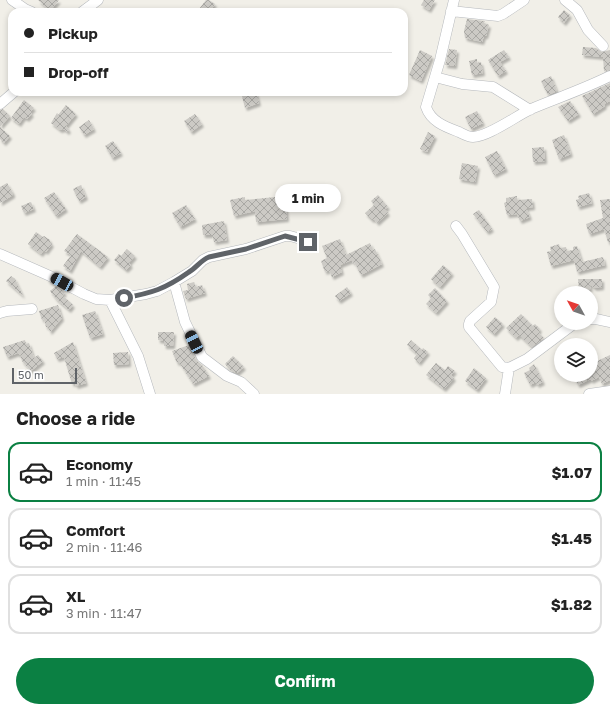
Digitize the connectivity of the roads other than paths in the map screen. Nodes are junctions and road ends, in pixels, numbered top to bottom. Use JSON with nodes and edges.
{"nodes":[{"id":1,"x":12,"y":0,"type":"edge"},
{"id":2,"x":98,"y":0,"type":"edge"},
{"id":3,"x":454,"y":0,"type":"edge"},
{"id":4,"x":524,"y":0,"type":"edge"},
{"id":5,"x":565,"y":0,"type":"edge"},
{"id":6,"x":24,"y":8,"type":"edge"},
{"id":7,"x":87,"y":8,"type":"edge"},
{"id":8,"x":451,"y":11,"type":"junction"},
{"id":9,"x":603,"y":46,"type":"dead end"},
{"id":10,"x":610,"y":76,"type":"edge"},
{"id":11,"x":435,"y":77,"type":"junction"},
{"id":12,"x":9,"y":96,"type":"edge"},
{"id":13,"x":0,"y":104,"type":"edge"},
{"id":14,"x":530,"y":110,"type":"junction"},
{"id":15,"x":456,"y":226,"type":"dead end"},
{"id":16,"x":308,"y":242,"type":"dead end"},
{"id":17,"x":0,"y":254,"type":"edge"},
{"id":18,"x":174,"y":282,"type":"junction"},
{"id":19,"x":110,"y":300,"type":"junction"},
{"id":20,"x":32,"y":309,"type":"dead end"},
{"id":21,"x":0,"y":313,"type":"edge"},
{"id":22,"x":598,"y":319,"type":"edge"},
{"id":23,"x":610,"y":322,"type":"edge"},
{"id":24,"x":567,"y":330,"type":"edge"},
{"id":25,"x":509,"y":368,"type":"junction"},
{"id":26,"x":610,"y":391,"type":"edge"},
{"id":27,"x":150,"y":394,"type":"edge"},
{"id":28,"x":254,"y":394,"type":"edge"},
{"id":29,"x":505,"y":394,"type":"edge"},
{"id":30,"x":589,"y":394,"type":"edge"}],
"edges":[{"from":1,"to":6,"type":"street"},
{"from":2,"to":7,"type":"street"},
{"from":3,"to":8,"type":"street"},
{"from":4,"to":8,"type":"street"},
{"from":5,"to":9,"type":"street"},
{"from":8,"to":11,"type":"street"},
{"from":10,"to":14,"type":"street"},
{"from":11,"to":14,"type":"street"},
{"from":11,"to":14,"type":"street"},
{"from":12,"to":13,"type":"street"},
{"from":15,"to":25,"type":"street"},
{"from":16,"to":18,"type":"street"},
{"from":17,"to":19,"type":"street"},
{"from":18,"to":19,"type":"street"},
{"from":18,"to":28,"type":"street"},
{"from":19,"to":27,"type":"street"},
{"from":20,"to":21,"type":"street"},
{"from":22,"to":23,"type":"street"},
{"from":24,"to":25,"type":"street"},
{"from":25,"to":29,"type":"street"},
{"from":26,"to":30,"type":"street"}]}
